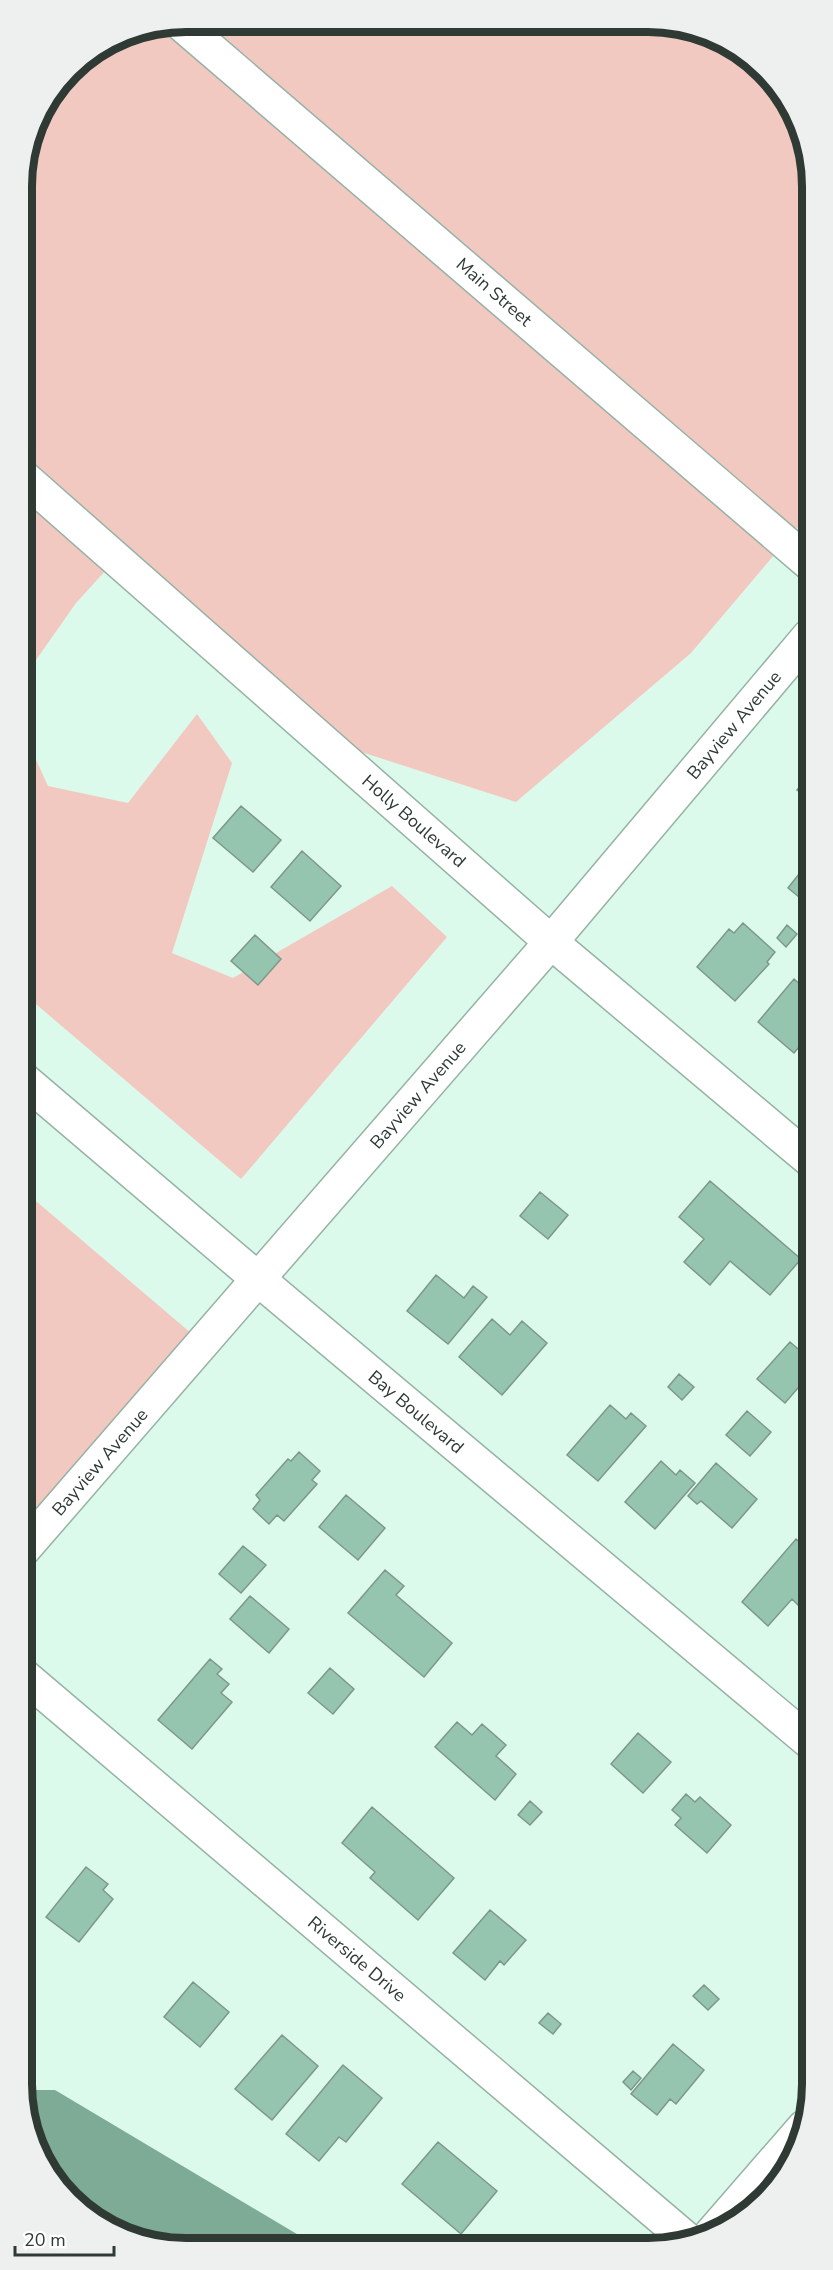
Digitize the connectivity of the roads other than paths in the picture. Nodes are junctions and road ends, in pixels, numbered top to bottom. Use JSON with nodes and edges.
{"nodes":[{"id":1,"x":191,"y":32,"type":"edge"},
{"id":2,"x":32,"y":485,"type":"edge"},
{"id":3,"x":802,"y":557,"type":"edge"},
{"id":4,"x":802,"y":646,"type":"edge"},
{"id":5,"x":551,"y":942,"type":"junction"},
{"id":6,"x":32,"y":1087,"type":"edge"},
{"id":7,"x":801,"y":1153,"type":"edge"},
{"id":8,"x":258,"y":1279,"type":"junction"},
{"id":9,"x":32,"y":1540,"type":"edge"},
{"id":10,"x":32,"y":1683,"type":"edge"},
{"id":11,"x":801,"y":1735,"type":"edge"},
{"id":12,"x":790,"y":2143,"type":"edge"},
{"id":13,"x":726,"y":2217,"type":"edge"},
{"id":14,"x":682,"y":2235,"type":"edge"}],
"edges":[{"from":1,"to":3,"type":"street","name":"Main Street"},
{"from":2,"to":5,"type":"street","name":"Holly Boulevard"},
{"from":4,"to":5,"type":"street","name":"Bayview Avenue"},
{"from":5,"to":7,"type":"street","name":"Holly Boulevard"},
{"from":5,"to":8,"type":"street","name":"Bayview Avenue"},
{"from":6,"to":8,"type":"street","name":"Bay Boulevard"},
{"from":8,"to":9,"type":"street","name":"Bayview Avenue"},
{"from":8,"to":11,"type":"street","name":"Bay Boulevard"},
{"from":10,"to":14,"type":"street","name":"Riverside Drive"},
{"from":12,"to":13,"type":"street"}]}
